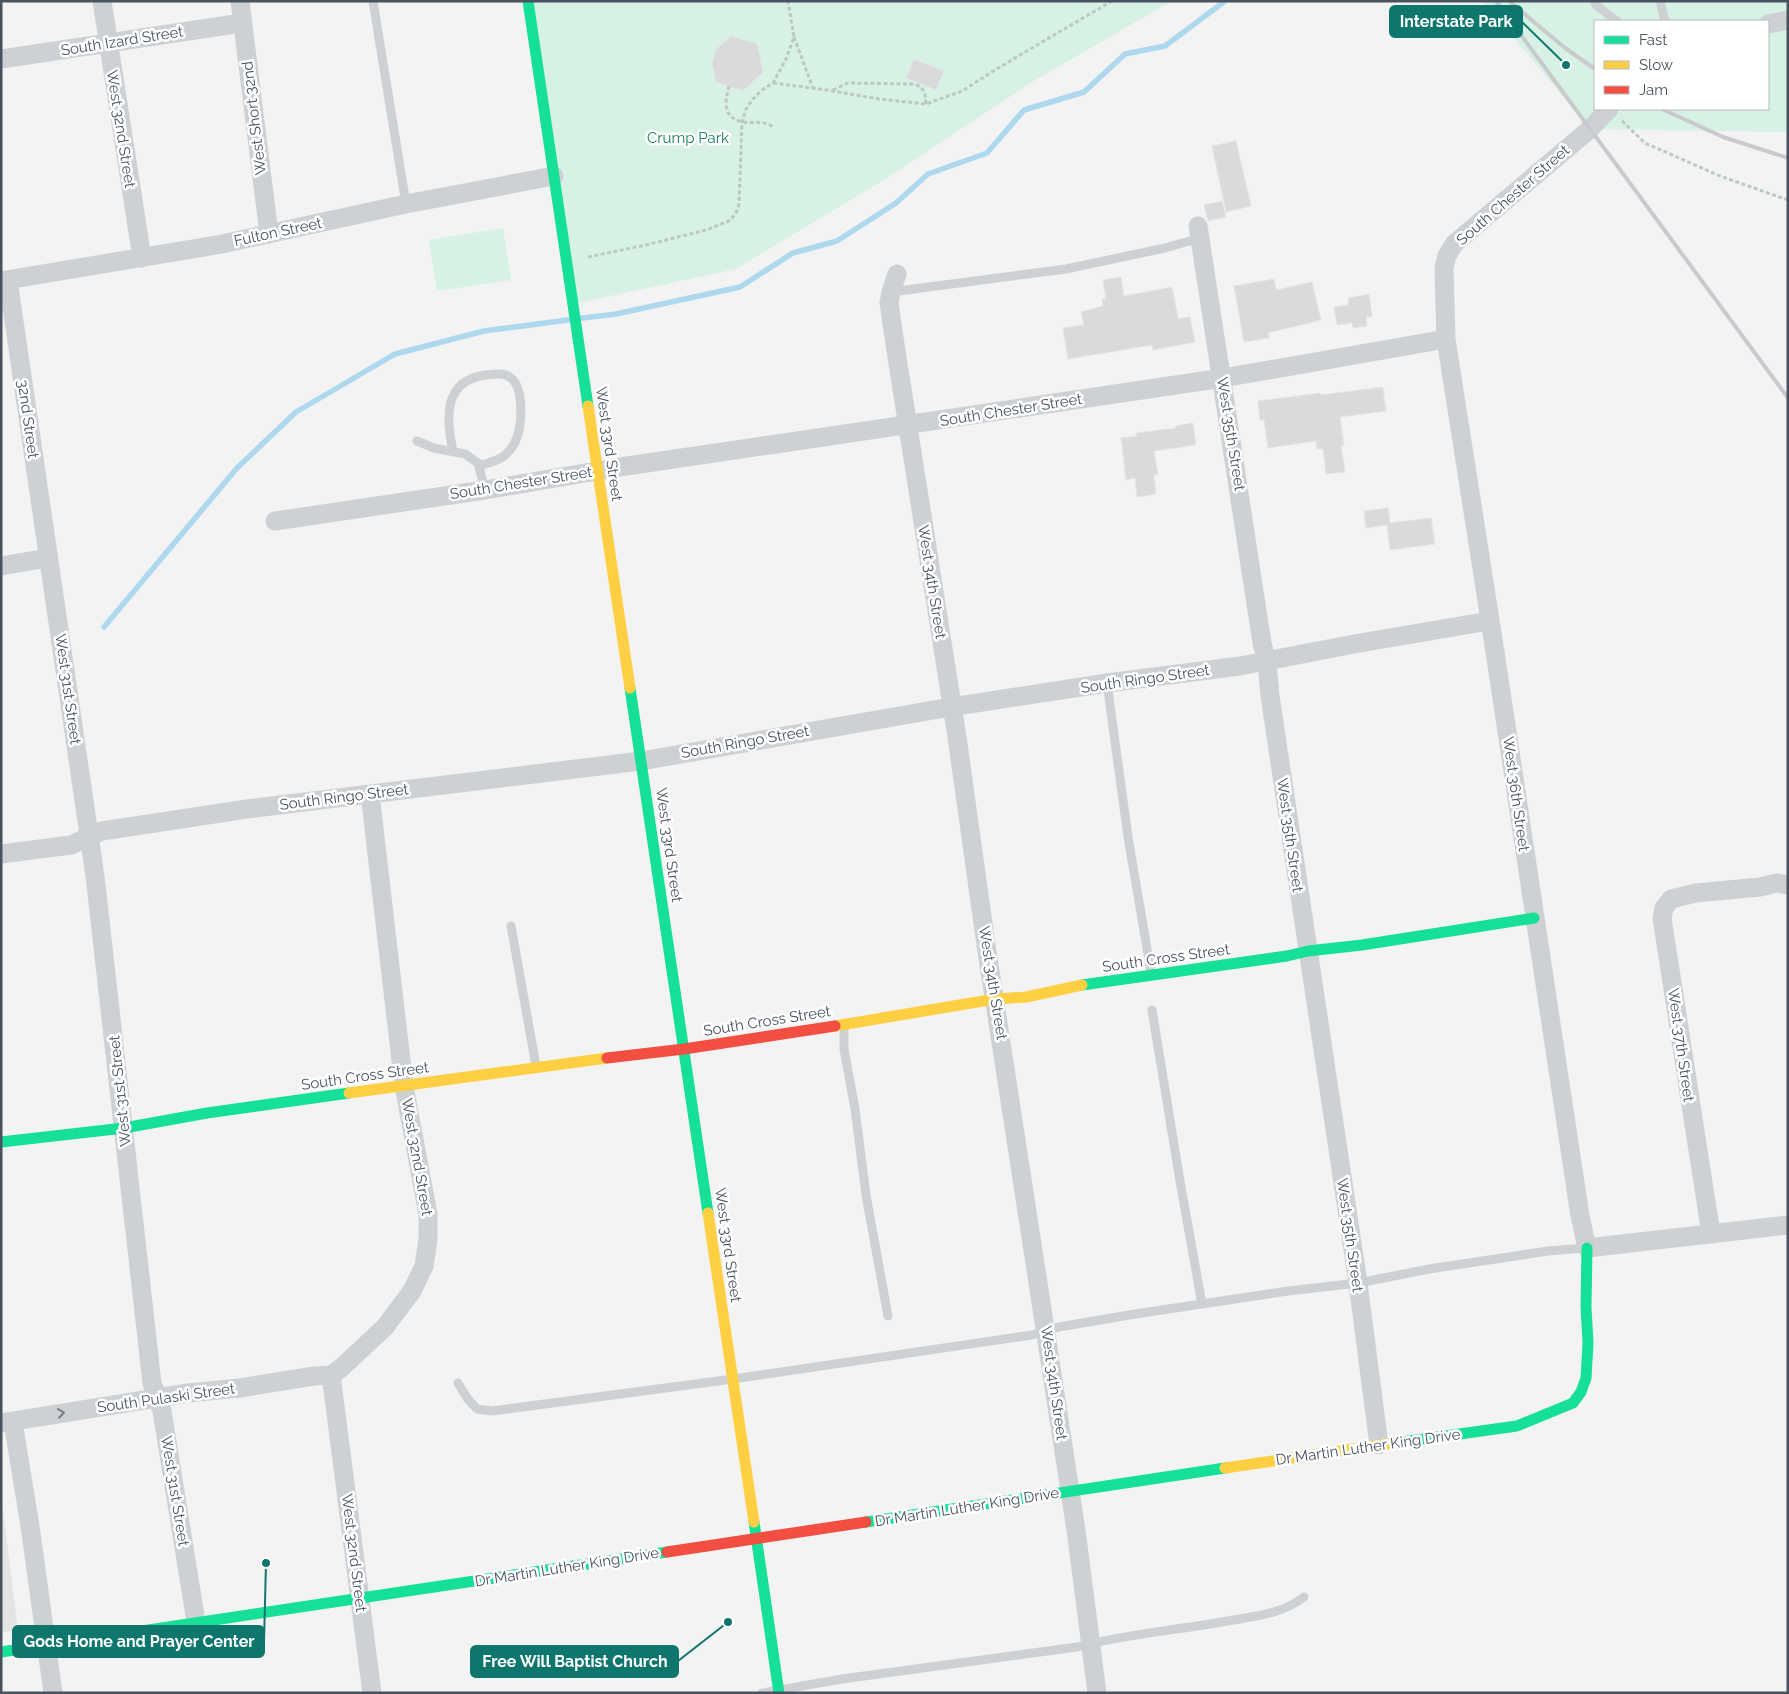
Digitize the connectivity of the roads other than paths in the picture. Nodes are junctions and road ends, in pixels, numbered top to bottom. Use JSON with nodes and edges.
{"nodes":[{"id":1,"x":102,"y":1,"type":"edge"},
{"id":2,"x":240,"y":1,"type":"edge"},
{"id":3,"x":373,"y":1,"type":"edge"},
{"id":4,"x":528,"y":1,"type":"edge"},
{"id":5,"x":1594,"y":1,"type":"edge"},
{"id":6,"x":1660,"y":1,"type":"edge"},
{"id":7,"x":1616,"y":20,"type":"edge"},
{"id":8,"x":1665,"y":20,"type":"edge"},
{"id":9,"x":1788,"y":20,"type":"edge"},
{"id":10,"x":242,"y":23,"type":"junction"},
{"id":11,"x":1769,"y":24,"type":"edge"},
{"id":12,"x":108,"y":44,"type":"junction"},
{"id":13,"x":1,"y":59,"type":"edge"},
{"id":14,"x":1613,"y":112,"type":"edge"},
{"id":15,"x":554,"y":176,"type":"junction"},
{"id":16,"x":406,"y":204,"type":"junction"},
{"id":17,"x":1199,"y":232,"type":"joint"},
{"id":18,"x":269,"y":234,"type":"junction"},
{"id":19,"x":142,"y":258,"type":"junction"},
{"id":20,"x":897,"y":274,"type":"dead end"},
{"id":21,"x":5,"y":280,"type":"edge"},
{"id":22,"x":891,"y":292,"type":"junction"},
{"id":23,"x":1446,"y":339,"type":"junction"},
{"id":24,"x":1223,"y":378,"type":"junction"},
{"id":25,"x":906,"y":426,"type":"junction"},
{"id":26,"x":417,"y":441,"type":"dead end"},
{"id":27,"x":453,"y":451,"type":"junction"},
{"id":28,"x":479,"y":466,"type":"junction"},
{"id":29,"x":597,"y":471,"type":"junction"},
{"id":30,"x":485,"y":490,"type":"junction"},
{"id":31,"x":275,"y":521,"type":"dead end"},
{"id":32,"x":48,"y":558,"type":"junction"},
{"id":33,"x":1,"y":566,"type":"edge"},
{"id":34,"x":1489,"y":621,"type":"junction"},
{"id":35,"x":1267,"y":662,"type":"junction"},
{"id":36,"x":1107,"y":683,"type":"junction"},
{"id":37,"x":952,"y":707,"type":"junction"},
{"id":38,"x":641,"y":761,"type":"junction"},
{"id":39,"x":370,"y":794,"type":"junction"},
{"id":40,"x":90,"y":837,"type":"junction"},
{"id":41,"x":1,"y":854,"type":"edge"},
{"id":42,"x":1788,"y":885,"type":"edge"},
{"id":43,"x":1534,"y":918,"type":"junction"},
{"id":44,"x":511,"y":926,"type":"dead end"},
{"id":45,"x":1308,"y":952,"type":"junction"},
{"id":46,"x":1152,"y":975,"type":"junction"},
{"id":47,"x":995,"y":999,"type":"junction"},
{"id":48,"x":1152,"y":1010,"type":"dead end"},
{"id":49,"x":844,"y":1025,"type":"junction"},
{"id":50,"x":684,"y":1049,"type":"junction"},
{"id":51,"x":536,"y":1067,"type":"junction"},
{"id":52,"x":404,"y":1086,"type":"junction"},
{"id":53,"x":124,"y":1128,"type":"junction"},
{"id":54,"x":1,"y":1142,"type":"edge"},
{"id":55,"x":1788,"y":1225,"type":"edge"},
{"id":56,"x":1711,"y":1234,"type":"junction"},
{"id":57,"x":1587,"y":1248,"type":"junction"},
{"id":58,"x":1358,"y":1283,"type":"junction"},
{"id":59,"x":1202,"y":1304,"type":"junction"},
{"id":60,"x":888,"y":1316,"type":"dead end"},
{"id":61,"x":1046,"y":1331,"type":"junction"},
{"id":62,"x":332,"y":1375,"type":"junction"},
{"id":63,"x":733,"y":1379,"type":"junction"},
{"id":64,"x":458,"y":1383,"type":"dead end"},
{"id":65,"x":157,"y":1399,"type":"junction"},
{"id":66,"x":7,"y":1423,"type":"edge"},
{"id":67,"x":1379,"y":1445,"type":"junction"},
{"id":68,"x":1070,"y":1491,"type":"junction"},
{"id":69,"x":757,"y":1538,"type":"junction"},
{"id":70,"x":1304,"y":1597,"type":"dead end"},
{"id":71,"x":359,"y":1598,"type":"junction"},
{"id":72,"x":196,"y":1622,"type":"junction"},
{"id":73,"x":1091,"y":1644,"type":"junction"},
{"id":74,"x":46,"y":1645,"type":"junction"},
{"id":75,"x":1,"y":1652,"type":"edge"},
{"id":76,"x":779,"y":1691,"type":"edge"},
{"id":77,"x":53,"y":1693,"type":"edge"},
{"id":78,"x":372,"y":1693,"type":"edge"},
{"id":79,"x":762,"y":1693,"type":"edge"},
{"id":80,"x":1097,"y":1693,"type":"edge"}],
"edges":[{"from":1,"to":12,"type":"street","name":"West 32nd Street"},
{"from":2,"to":10,"type":"street","name":"West Short 32nd"},
{"from":3,"to":16,"type":"lane"},
{"from":4,"to":15,"type":"street","name":"West 33rd Street"},
{"from":5,"to":7,"type":"lane"},
{"from":6,"to":8,"type":"lane"},
{"from":9,"to":11,"type":"street"},
{"from":10,"to":12,"type":"street","name":"South Izard Street"},
{"from":10,"to":18,"type":"street","name":"West Short 32nd"},
{"from":12,"to":13,"type":"street","name":"South Izard Street"},
{"from":12,"to":19,"type":"street","name":"West 32nd Street"},
{"from":14,"to":23,"type":"street","name":"South Chester Street"},
{"from":15,"to":16,"type":"street","name":"Fulton Street"},
{"from":15,"to":29,"type":"street","name":"West 33rd Street"},
{"from":16,"to":18,"type":"street","name":"Fulton Street"},
{"from":17,"to":22,"type":"lane"},
{"from":17,"to":24,"type":"street","name":"West 35th Street"},
{"from":18,"to":19,"type":"street","name":"Fulton Street"},
{"from":19,"to":21,"type":"street","name":"Fulton Street"},
{"from":20,"to":22,"type":"street","name":"West 34th Street"},
{"from":21,"to":32,"type":"street","name":"32nd Street"},
{"from":22,"to":25,"type":"street","name":"West 34th Street"},
{"from":23,"to":24,"type":"street","name":"South Chester Street"},
{"from":23,"to":34,"type":"street","name":"West 36th Street"},
{"from":24,"to":25,"type":"street","name":"South Chester Street"},
{"from":24,"to":35,"type":"street","name":"West 35th Street"},
{"from":25,"to":29,"type":"street","name":"South Chester Street"},
{"from":25,"to":37,"type":"street","name":"West 34th Street"},
{"from":26,"to":27,"type":"lane"},
{"from":27,"to":28,"type":"lane"},
{"from":27,"to":28,"type":"lane"},
{"from":28,"to":30,"type":"lane"},
{"from":29,"to":30,"type":"street","name":"South Chester Street"},
{"from":29,"to":38,"type":"street","name":"West 33rd Street"},
{"from":30,"to":31,"type":"street","name":"South Chester Street"},
{"from":32,"to":33,"type":"street"},
{"from":32,"to":40,"type":"street","name":"West 31st Street"},
{"from":34,"to":35,"type":"street","name":"South Ringo Street"},
{"from":34,"to":43,"type":"street","name":"West 36th Street"},
{"from":35,"to":36,"type":"street","name":"South Ringo Street"},
{"from":35,"to":45,"type":"street","name":"West 35th Street"},
{"from":36,"to":37,"type":"street","name":"South Ringo Street"},
{"from":36,"to":46,"type":"lane"},
{"from":37,"to":38,"type":"street","name":"South Ringo Street"},
{"from":37,"to":47,"type":"street","name":"West 34th Street"},
{"from":38,"to":39,"type":"street","name":"South Ringo Street"},
{"from":38,"to":50,"type":"street","name":"West 33rd Street"},
{"from":39,"to":40,"type":"street","name":"South Ringo Street"},
{"from":39,"to":52,"type":"street","name":"West 32nd Street"},
{"from":40,"to":41,"type":"street","name":"South Ringo Street"},
{"from":40,"to":53,"type":"street","name":"West 31st Street"},
{"from":42,"to":56,"type":"street","name":"West 37th Street"},
{"from":43,"to":45,"type":"street","name":"South Cross Street"},
{"from":43,"to":57,"type":"street","name":"West 36th Street"},
{"from":44,"to":51,"type":"lane"},
{"from":45,"to":46,"type":"street","name":"South Cross Street"},
{"from":45,"to":58,"type":"street","name":"West 35th Street"},
{"from":46,"to":47,"type":"street","name":"South Cross Street"},
{"from":47,"to":49,"type":"street","name":"South Cross Street"},
{"from":47,"to":61,"type":"street","name":"West 34th Street"},
{"from":48,"to":59,"type":"lane"},
{"from":49,"to":50,"type":"street","name":"South Cross Street"},
{"from":49,"to":60,"type":"lane"},
{"from":50,"to":51,"type":"street","name":"South Cross Street"},
{"from":50,"to":63,"type":"street","name":"West 33rd Street"},
{"from":51,"to":52,"type":"street","name":"South Cross Street"},
{"from":52,"to":53,"type":"street","name":"South Cross Street"},
{"from":52,"to":62,"type":"street","name":"West 32nd Street"},
{"from":53,"to":54,"type":"street","name":"South Cross Street"},
{"from":53,"to":65,"type":"street","name":"West 31st Street"},
{"from":55,"to":56,"type":"street"},
{"from":56,"to":57,"type":"street"},
{"from":57,"to":58,"type":"lane"},
{"from":57,"to":67,"type":"street","name":"Dr Martin Luther King Drive"},
{"from":58,"to":59,"type":"lane"},
{"from":58,"to":67,"type":"street","name":"West 35th Street"},
{"from":59,"to":61,"type":"lane"},
{"from":61,"to":63,"type":"lane"},
{"from":61,"to":68,"type":"street","name":"West 34th Street"},
{"from":62,"to":65,"type":"street","name":"South Pulaski Street"},
{"from":62,"to":71,"type":"street","name":"West 32nd Street"},
{"from":63,"to":64,"type":"lane"},
{"from":63,"to":69,"type":"street","name":"West 33rd Street"},
{"from":66,"to":65,"type":"street","name":"South Pulaski Street","one_way":true},
{"from":65,"to":72,"type":"street","name":"West 31st Street"},
{"from":66,"to":74,"type":"street"},
{"from":67,"to":68,"type":"street","name":"Dr Martin Luther King Drive"},
{"from":68,"to":69,"type":"street","name":"Dr Martin Luther King Drive"},
{"from":68,"to":73,"type":"street","name":"West 34th Street"},
{"from":69,"to":71,"type":"street","name":"Dr Martin Luther King Drive"},
{"from":69,"to":76,"type":"street","name":"West 33rd Street"},
{"from":70,"to":73,"type":"lane"},
{"from":71,"to":72,"type":"street","name":"Dr Martin Luther King Drive"},
{"from":71,"to":78,"type":"street","name":"West 32nd Street"},
{"from":72,"to":74,"type":"street","name":"Dr Martin Luther King Drive"},
{"from":73,"to":76,"type":"lane"},
{"from":73,"to":80,"type":"street","name":"West 34th Street"},
{"from":74,"to":75,"type":"street","name":"Dr Martin Luther King Drive"},
{"from":74,"to":77,"type":"street"},
{"from":76,"to":79,"type":"lane"}]}
